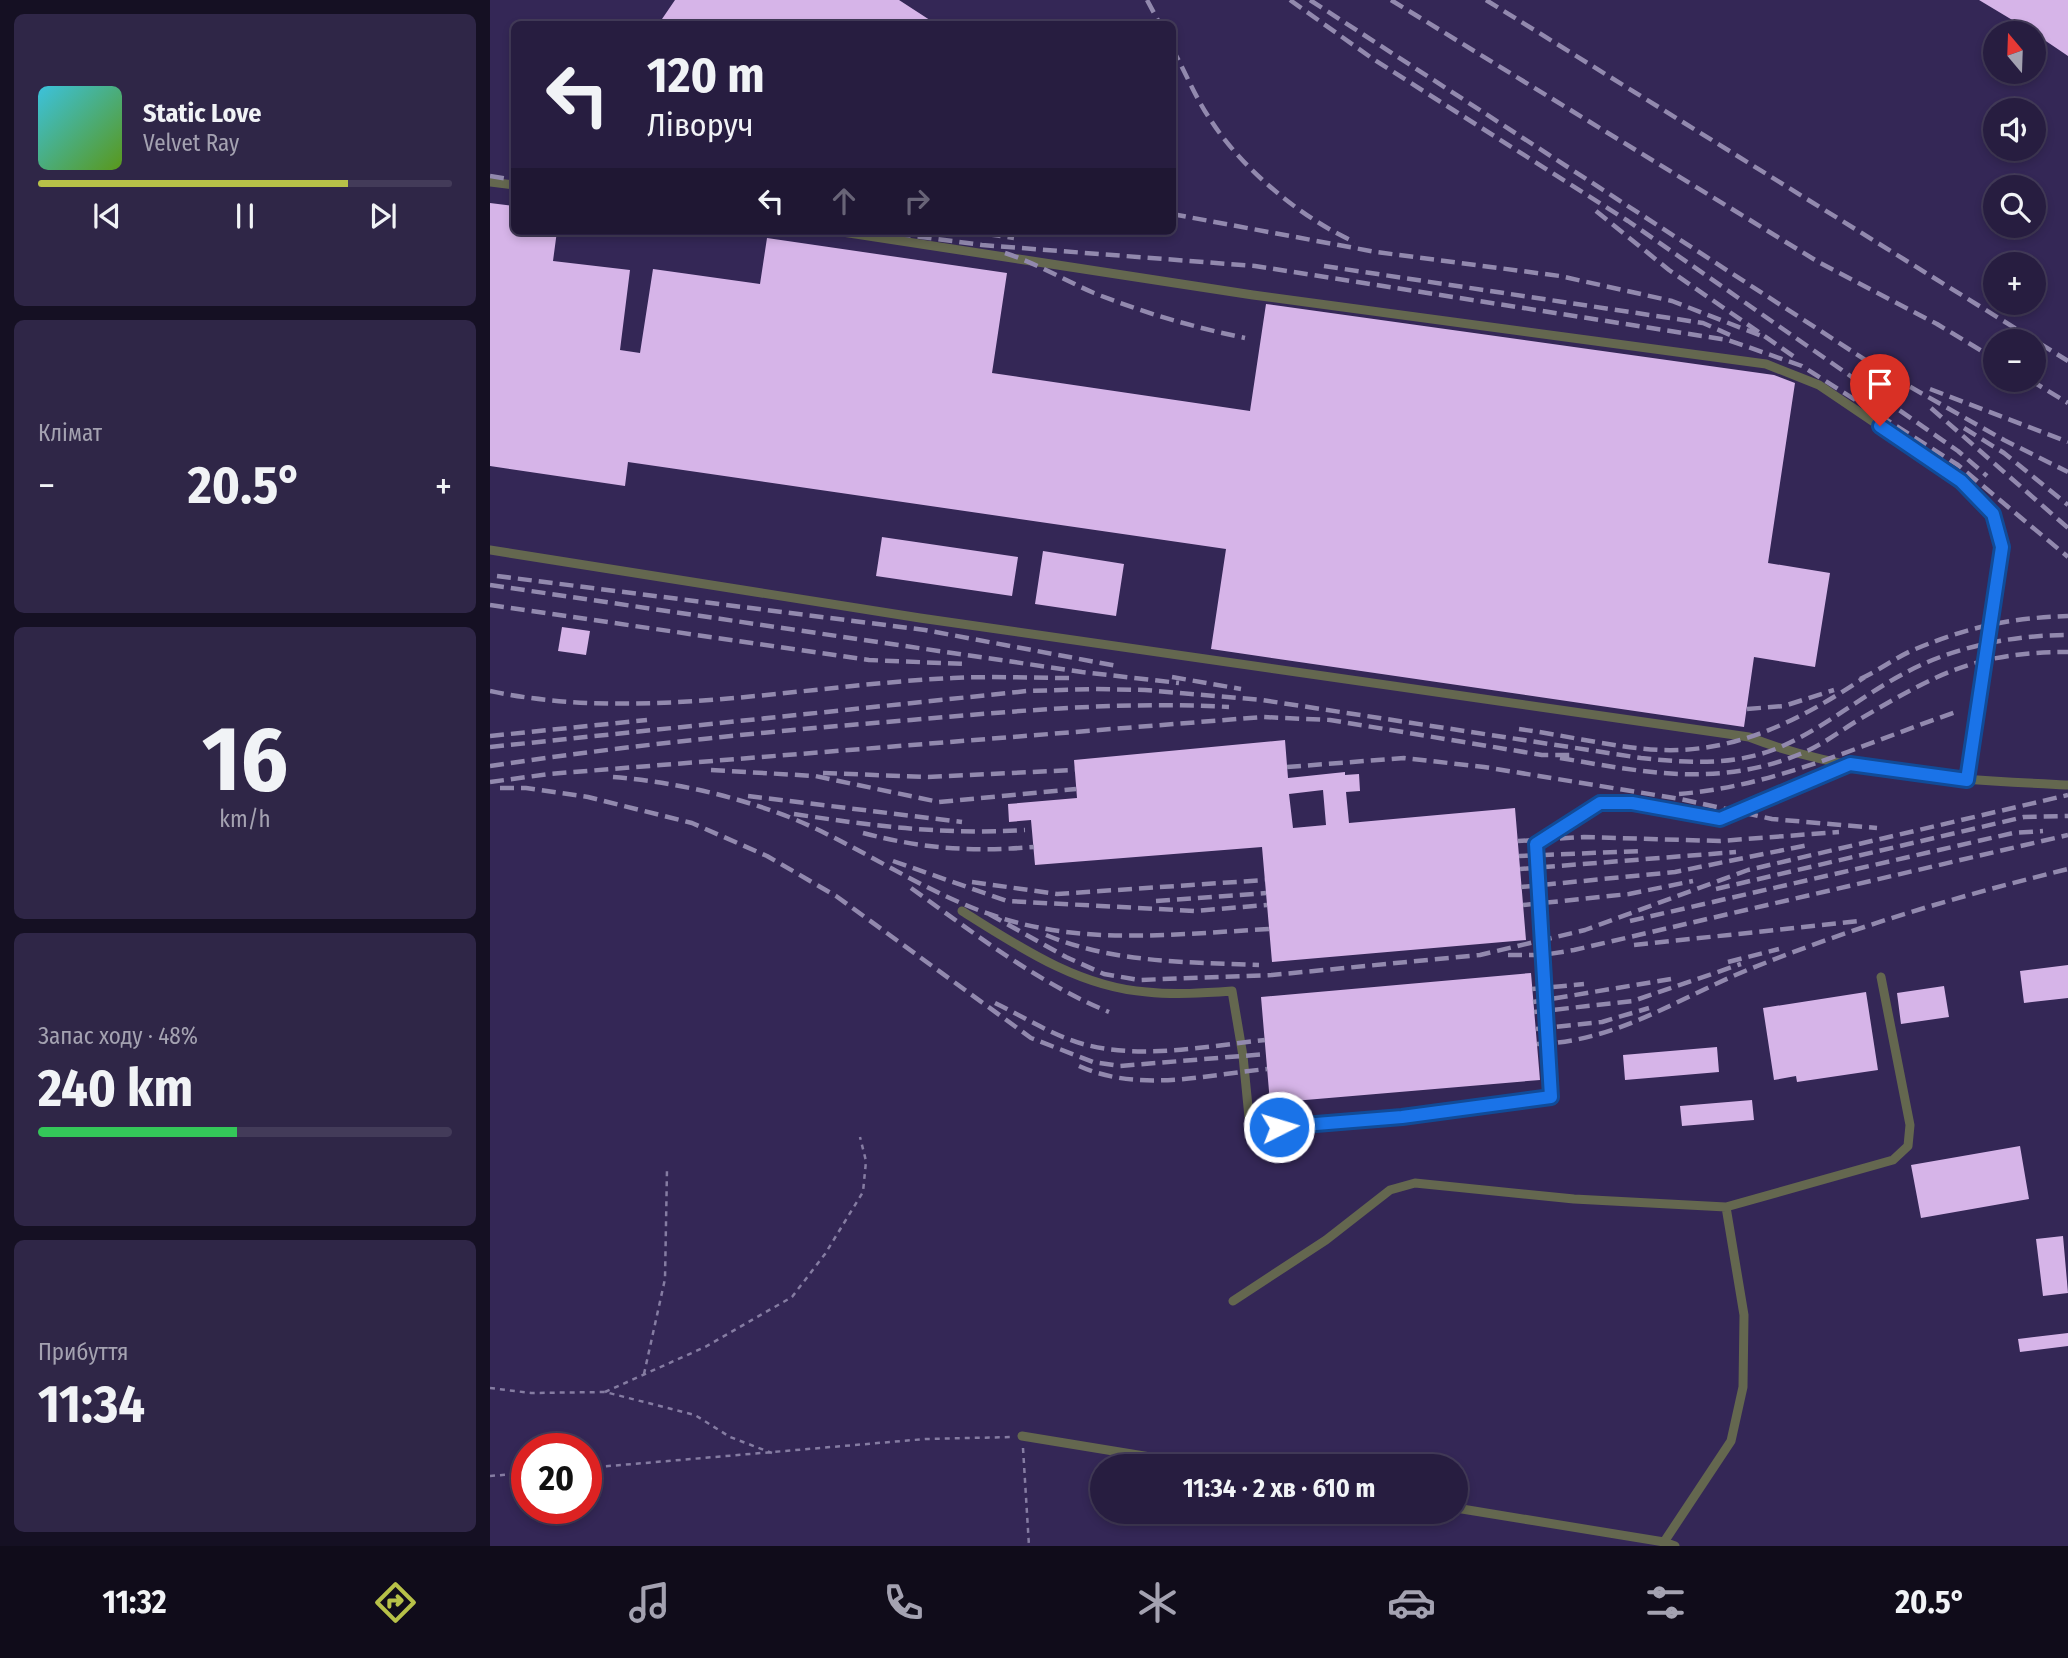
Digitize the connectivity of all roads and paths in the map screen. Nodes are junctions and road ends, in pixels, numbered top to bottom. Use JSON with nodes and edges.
{"nodes":[{"id":1,"x":490,"y":182,"type":"edge"},
{"id":2,"x":511,"y":185,"type":"edge"},
{"id":3,"x":862,"y":235,"type":"edge"},
{"id":4,"x":490,"y":550,"type":"edge"},
{"id":5,"x":1850,"y":764,"type":"junction"},
{"id":6,"x":1967,"y":780,"type":"junction"},
{"id":7,"x":2068,"y":785,"type":"edge"},
{"id":8,"x":962,"y":911,"type":"dead end"},
{"id":9,"x":1881,"y":977,"type":"dead end"},
{"id":10,"x":860,"y":1137,"type":"dead end"},
{"id":11,"x":667,"y":1169,"type":"dead end"},
{"id":12,"x":1726,"y":1207,"type":"junction"},
{"id":13,"x":1233,"y":1301,"type":"dead end"},
{"id":14,"x":645,"y":1374,"type":"junction"},
{"id":15,"x":490,"y":1388,"type":"edge"},
{"id":16,"x":605,"y":1392,"type":"junction"},
{"id":17,"x":1021,"y":1436,"type":"junction"},
{"id":18,"x":774,"y":1453,"type":"junction"},
{"id":19,"x":1131,"y":1454,"type":"edge"},
{"id":20,"x":602,"y":1467,"type":"edge"},
{"id":21,"x":511,"y":1474,"type":"edge"},
{"id":22,"x":490,"y":1476,"type":"edge"},
{"id":23,"x":1468,"y":1510,"type":"edge"},
{"id":24,"x":1664,"y":1542,"type":"junction"},
{"id":25,"x":1030,"y":1546,"type":"edge"},
{"id":26,"x":1675,"y":1546,"type":"edge"}],
"edges":[{"from":1,"to":2,"type":"lane"},
{"from":3,"to":6,"type":"lane"},
{"from":4,"to":5,"type":"lane"},
{"from":5,"to":6,"type":"lane"},
{"from":5,"to":8,"type":"lane"},
{"from":6,"to":7,"type":"lane"},
{"from":9,"to":12,"type":"lane"},
{"from":10,"to":14,"type":"path"},
{"from":11,"to":14,"type":"path"},
{"from":12,"to":13,"type":"lane"},
{"from":12,"to":24,"type":"lane"},
{"from":14,"to":16,"type":"path"},
{"from":15,"to":16,"type":"path"},
{"from":16,"to":18,"type":"path"},
{"from":17,"to":18,"type":"path"},
{"from":17,"to":19,"type":"lane"},
{"from":17,"to":25,"type":"path"},
{"from":18,"to":20,"type":"path"},
{"from":21,"to":22,"type":"path"},
{"from":23,"to":24,"type":"lane"},
{"from":24,"to":26,"type":"lane"}]}
